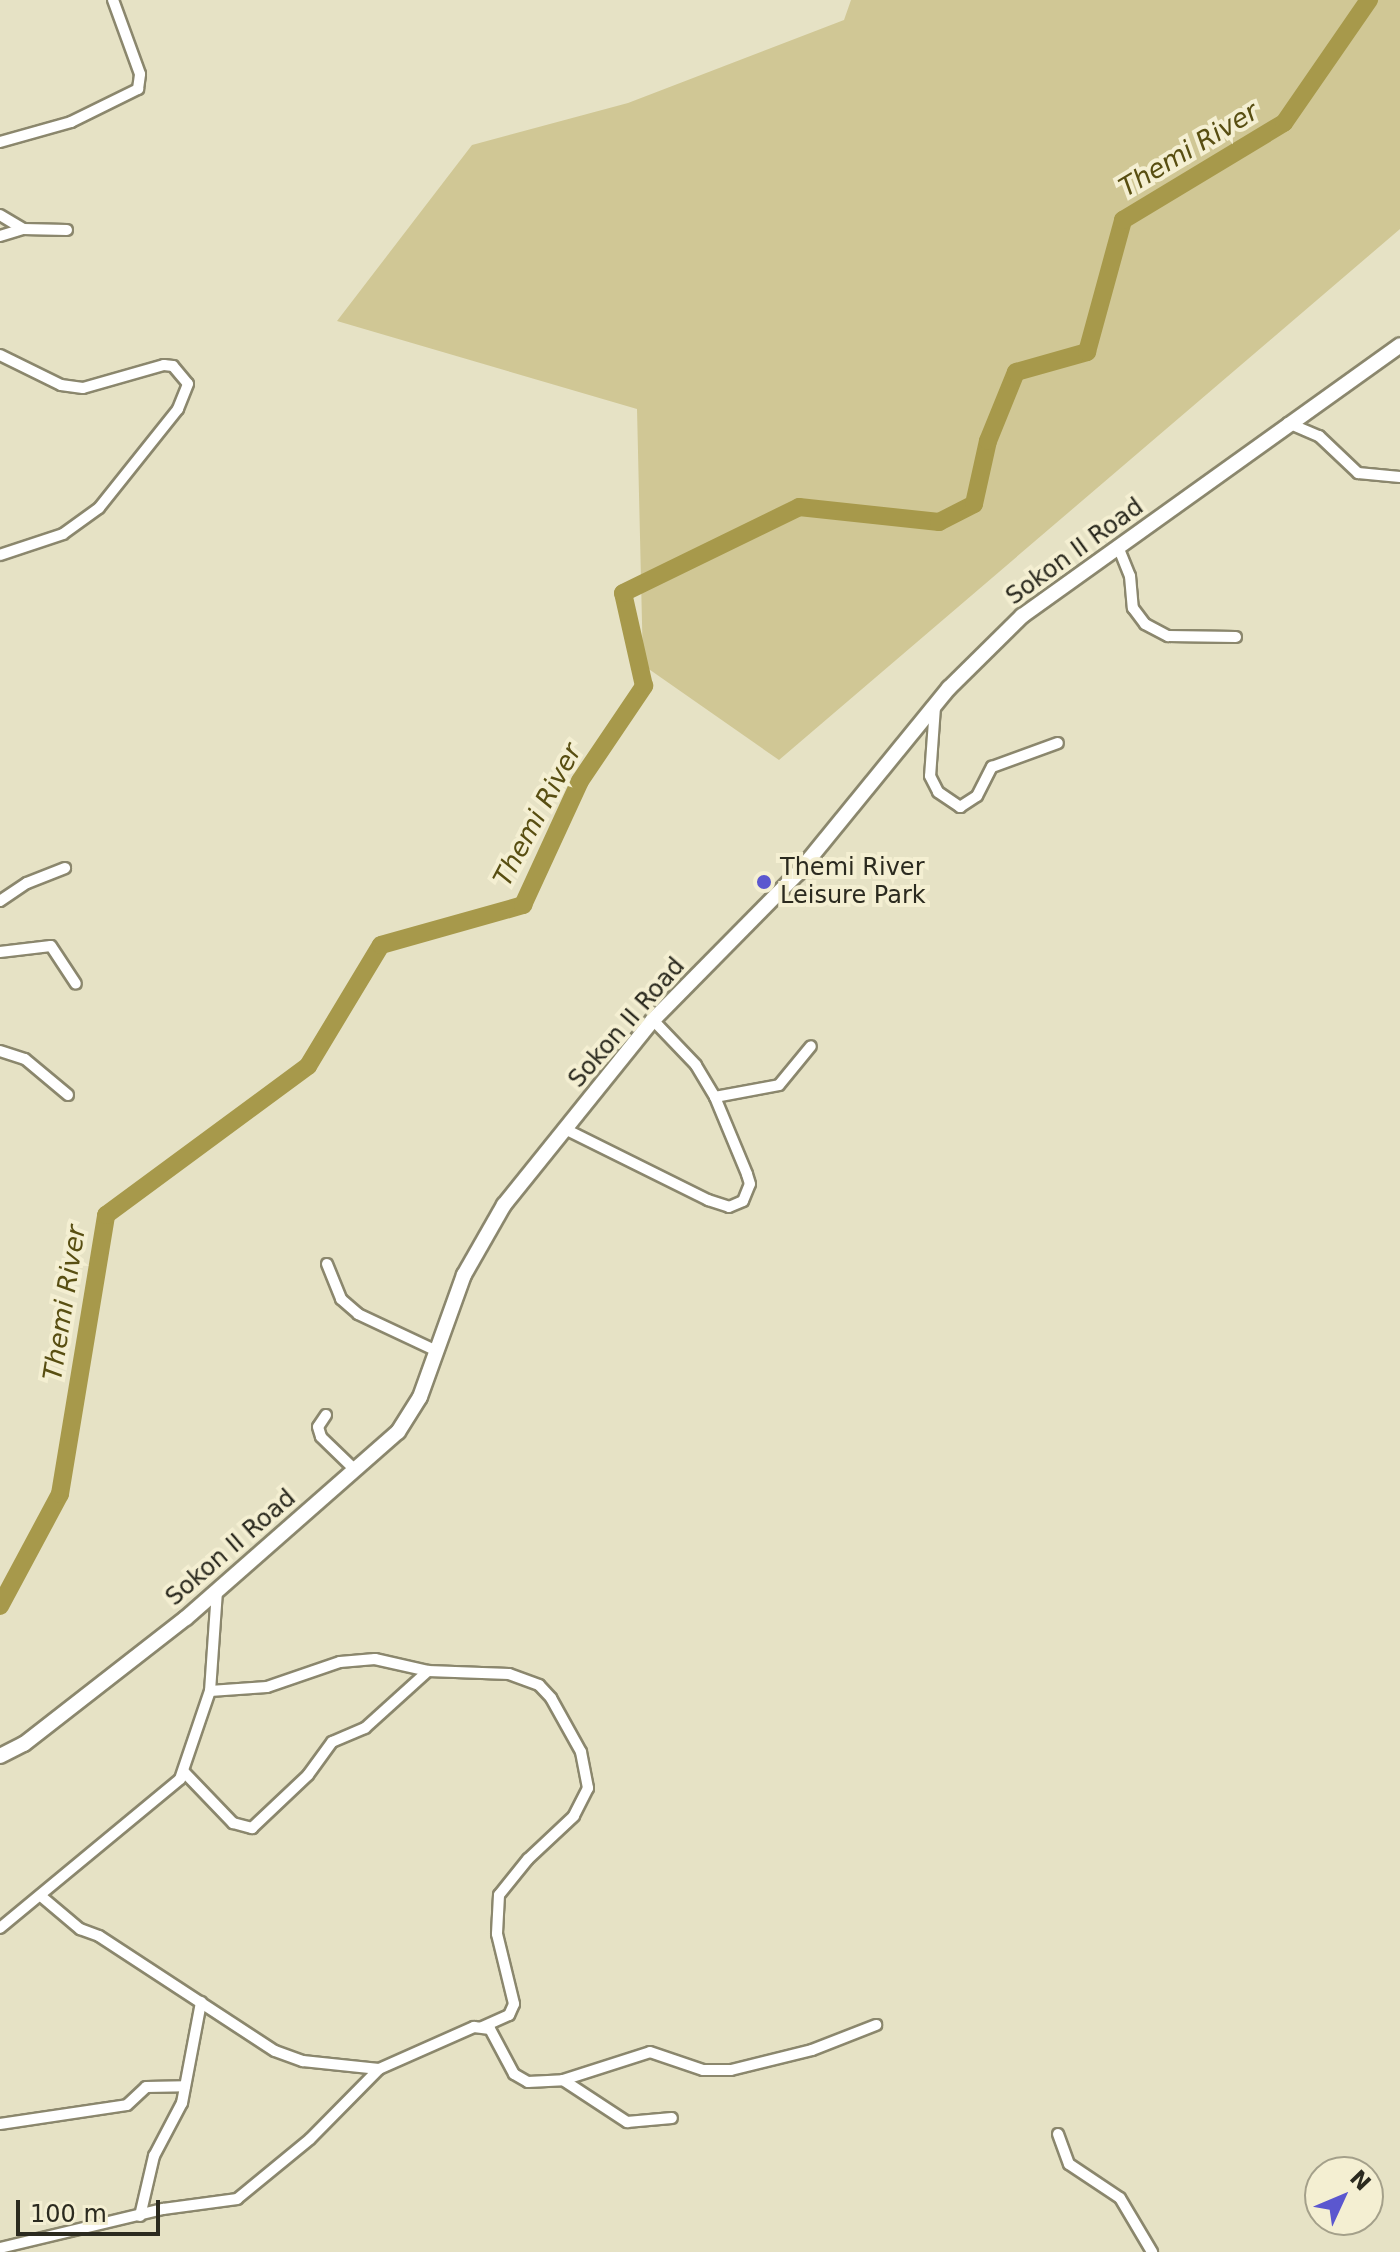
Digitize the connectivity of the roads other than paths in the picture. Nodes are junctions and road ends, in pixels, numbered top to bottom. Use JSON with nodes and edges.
{"nodes":[{"id":1,"x":113,"y":0,"type":"edge"},
{"id":2,"x":0,"y":142,"type":"edge"},
{"id":3,"x":0,"y":215,"type":"edge"},
{"id":4,"x":23,"y":229,"type":"junction"},
{"id":5,"x":67,"y":230,"type":"dead end"},
{"id":6,"x":0,"y":236,"type":"edge"},
{"id":7,"x":1400,"y":345,"type":"edge"},
{"id":8,"x":0,"y":355,"type":"edge"},
{"id":9,"x":1287,"y":422,"type":"junction"},
{"id":10,"x":1400,"y":477,"type":"edge"},
{"id":11,"x":1119,"y":549,"type":"junction"},
{"id":12,"x":0,"y":555,"type":"edge"},
{"id":13,"x":1236,"y":637,"type":"dead end"},
{"id":14,"x":935,"y":705,"type":"junction"},
{"id":15,"x":1058,"y":743,"type":"dead end"},
{"id":16,"x":65,"y":868,"type":"dead end"},
{"id":17,"x":0,"y":901,"type":"edge"},
{"id":18,"x":0,"y":952,"type":"edge"},
{"id":19,"x":76,"y":984,"type":"dead end"},
{"id":20,"x":653,"y":1020,"type":"junction"},
{"id":21,"x":811,"y":1046,"type":"dead end"},
{"id":22,"x":0,"y":1051,"type":"edge"},
{"id":23,"x":68,"y":1095,"type":"dead end"},
{"id":24,"x":715,"y":1097,"type":"junction"},
{"id":25,"x":565,"y":1129,"type":"junction"},
{"id":26,"x":327,"y":1264,"type":"dead end"},
{"id":27,"x":437,"y":1351,"type":"junction"},
{"id":28,"x":326,"y":1415,"type":"dead end"},
{"id":29,"x":355,"y":1470,"type":"junction"},
{"id":30,"x":217,"y":1592,"type":"junction"},
{"id":31,"x":428,"y":1671,"type":"junction"},
{"id":32,"x":210,"y":1691,"type":"junction"},
{"id":33,"x":0,"y":1756,"type":"edge"},
{"id":34,"x":184,"y":1772,"type":"junction"},
{"id":35,"x":42,"y":1897,"type":"junction"},
{"id":36,"x":0,"y":1928,"type":"edge"},
{"id":37,"x":201,"y":2002,"type":"junction"},
{"id":38,"x":876,"y":2025,"type":"dead end"},
{"id":39,"x":482,"y":2027,"type":"junction"},
{"id":40,"x":379,"y":2069,"type":"junction"},
{"id":41,"x":563,"y":2080,"type":"junction"},
{"id":42,"x":185,"y":2086,"type":"junction"},
{"id":43,"x":672,"y":2118,"type":"dead end"},
{"id":44,"x":0,"y":2124,"type":"edge"},
{"id":45,"x":1058,"y":2134,"type":"dead end"},
{"id":46,"x":140,"y":2216,"type":"junction"},
{"id":47,"x":0,"y":2248,"type":"edge"},
{"id":48,"x":1152,"y":2252,"type":"edge"}],
"edges":[{"from":1,"to":2,"type":"street"},
{"from":3,"to":4,"type":"street"},
{"from":4,"to":5,"type":"street"},
{"from":4,"to":6,"type":"street"},
{"from":7,"to":9,"type":"street","name":"Sokon II Road"},
{"from":8,"to":12,"type":"street"},
{"from":9,"to":10,"type":"street"},
{"from":9,"to":11,"type":"street","name":"Sokon II Road"},
{"from":11,"to":13,"type":"street"},
{"from":11,"to":14,"type":"street","name":"Sokon II Road"},
{"from":14,"to":15,"type":"street"},
{"from":14,"to":20,"type":"street","name":"Sokon II Road"},
{"from":16,"to":17,"type":"street"},
{"from":18,"to":19,"type":"street"},
{"from":20,"to":24,"type":"street"},
{"from":20,"to":25,"type":"street","name":"Sokon II Road"},
{"from":21,"to":24,"type":"street"},
{"from":22,"to":23,"type":"street"},
{"from":24,"to":25,"type":"street"},
{"from":25,"to":27,"type":"street","name":"Sokon II Road"},
{"from":26,"to":27,"type":"street"},
{"from":27,"to":29,"type":"street","name":"Sokon II Road"},
{"from":28,"to":29,"type":"street"},
{"from":29,"to":30,"type":"street","name":"Sokon II Road"},
{"from":30,"to":32,"type":"street"},
{"from":30,"to":33,"type":"street","name":"Sokon II Road"},
{"from":31,"to":32,"type":"street"},
{"from":31,"to":34,"type":"street"},
{"from":31,"to":39,"type":"street"},
{"from":32,"to":34,"type":"street"},
{"from":34,"to":35,"type":"street"},
{"from":35,"to":36,"type":"street"},
{"from":35,"to":37,"type":"street"},
{"from":37,"to":40,"type":"street"},
{"from":37,"to":42,"type":"street"},
{"from":38,"to":41,"type":"street"},
{"from":39,"to":40,"type":"street"},
{"from":39,"to":41,"type":"street"},
{"from":40,"to":46,"type":"street"},
{"from":41,"to":43,"type":"street"},
{"from":42,"to":44,"type":"street"},
{"from":42,"to":46,"type":"street"},
{"from":45,"to":48,"type":"street"},
{"from":46,"to":47,"type":"street"}]}
